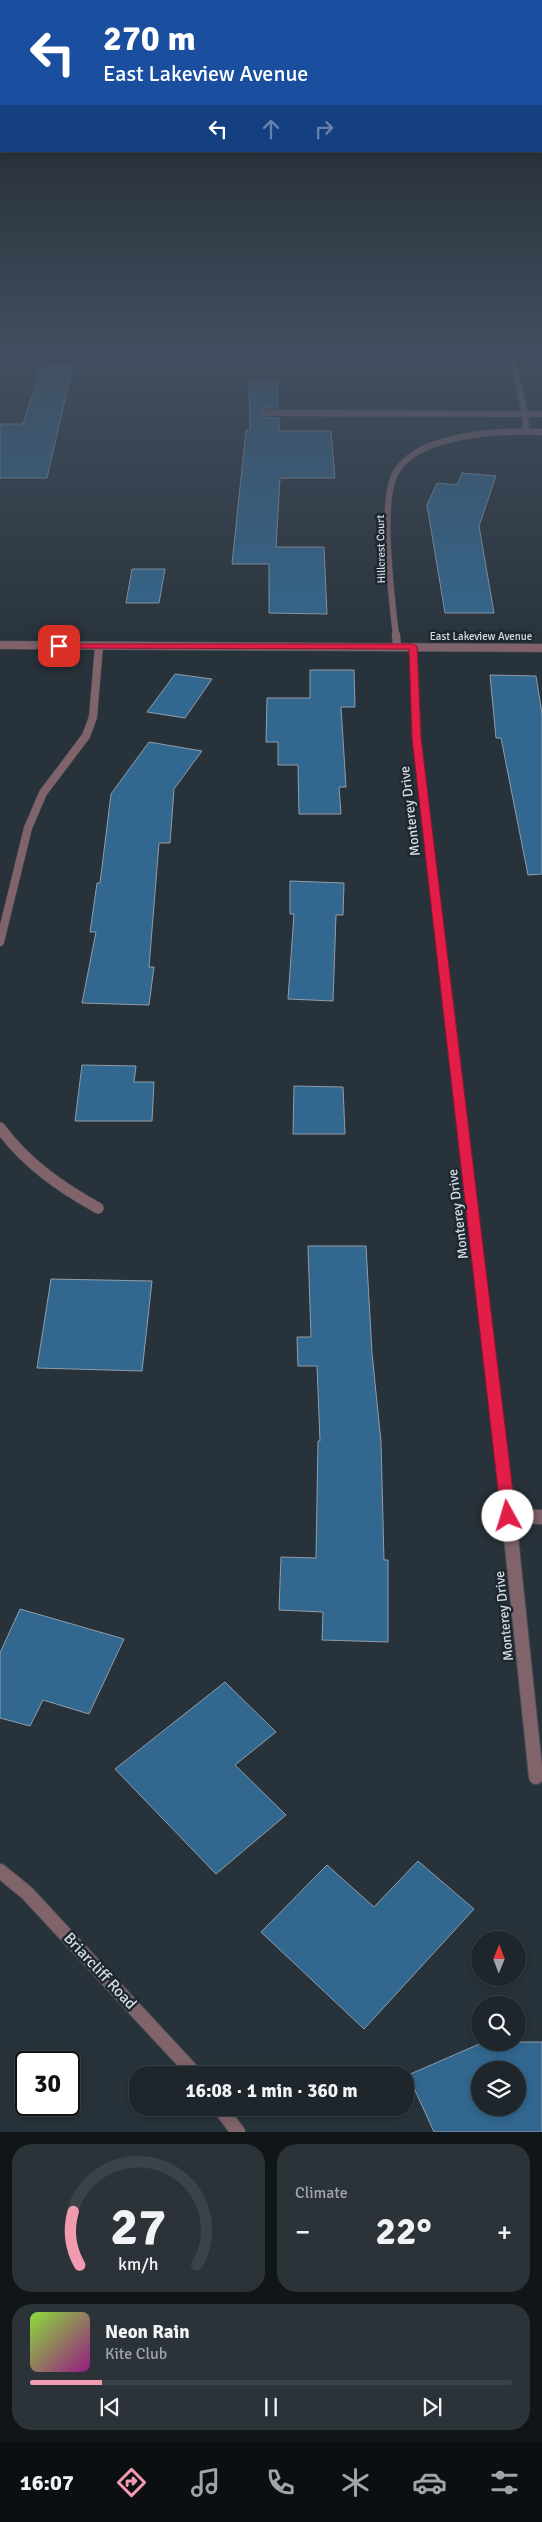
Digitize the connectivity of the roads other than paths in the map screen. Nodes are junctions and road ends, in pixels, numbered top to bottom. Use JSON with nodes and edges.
{"nodes":[{"id":1,"x":417,"y":455,"type":"edge"},
{"id":2,"x":0,"y":645,"type":"edge"},
{"id":3,"x":99,"y":646,"type":"junction"},
{"id":4,"x":413,"y":646,"type":"junction"},
{"id":5,"x":397,"y":647,"type":"junction"},
{"id":6,"x":542,"y":648,"type":"edge"},
{"id":7,"x":0,"y":942,"type":"edge"},
{"id":8,"x":0,"y":1128,"type":"edge"},
{"id":9,"x":98,"y":1208,"type":"dead end"},
{"id":10,"x":508,"y":1516,"type":"junction"},
{"id":11,"x":542,"y":1517,"type":"edge"},
{"id":12,"x":536,"y":1777,"type":"dead end"},
{"id":13,"x":0,"y":1871,"type":"edge"},
{"id":14,"x":188,"y":2066,"type":"edge"},
{"id":15,"x":226,"y":2116,"type":"edge"},
{"id":16,"x":238,"y":2132,"type":"edge"}],
"edges":[{"from":1,"to":5,"type":"street","name":"Hillcrest Court"},
{"from":2,"to":3,"type":"street","name":"East Lakeview Avenue"},
{"from":3,"to":5,"type":"street","name":"East Lakeview Avenue"},
{"from":3,"to":7,"type":"street"},
{"from":4,"to":5,"type":"street","name":"East Lakeview Avenue"},
{"from":4,"to":6,"type":"street","name":"East Lakeview Avenue"},
{"from":4,"to":10,"type":"street","name":"Monterey Drive"},
{"from":8,"to":9,"type":"street"},
{"from":10,"to":11,"type":"street"},
{"from":10,"to":12,"type":"street","name":"Monterey Drive"},
{"from":13,"to":14,"type":"street","name":"Briarcliff Road"},
{"from":15,"to":16,"type":"street"}]}
